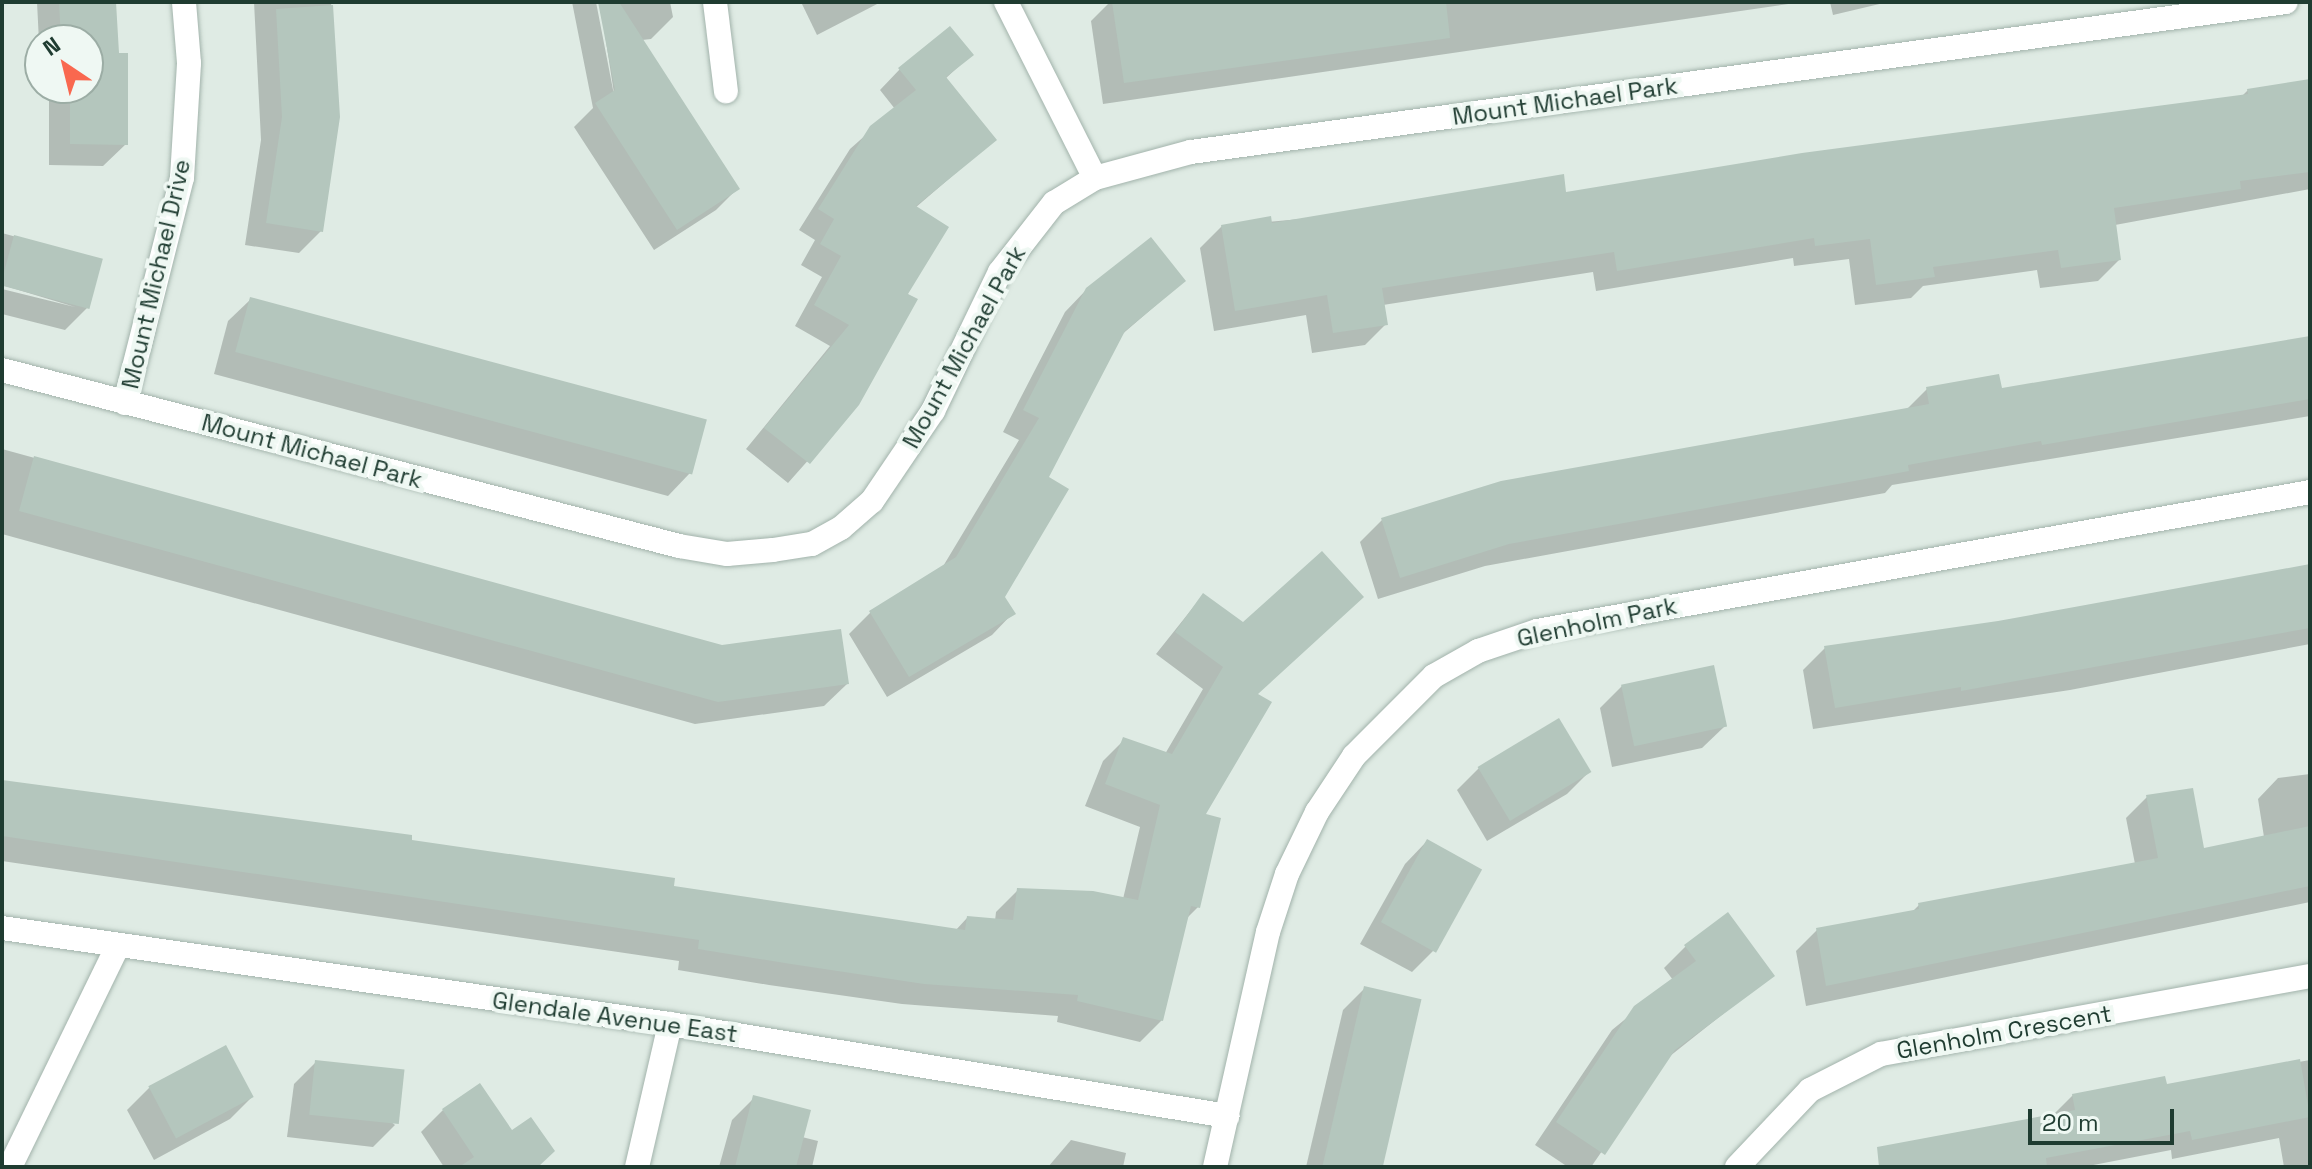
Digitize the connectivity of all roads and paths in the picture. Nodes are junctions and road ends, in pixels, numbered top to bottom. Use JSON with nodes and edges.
{"nodes":[{"id":1,"x":184,"y":2,"type":"edge"},
{"id":2,"x":715,"y":2,"type":"edge"},
{"id":3,"x":1006,"y":2,"type":"edge"},
{"id":4,"x":2286,"y":2,"type":"edge"},
{"id":5,"x":726,"y":91,"type":"dead end"},
{"id":6,"x":1095,"y":178,"type":"junction"},
{"id":7,"x":2,"y":370,"type":"edge"},
{"id":8,"x":125,"y":403,"type":"junction"},
{"id":9,"x":2310,"y":492,"type":"edge"},
{"id":10,"x":2,"y":928,"type":"edge"},
{"id":11,"x":118,"y":946,"type":"junction"},
{"id":12,"x":2310,"y":976,"type":"edge"},
{"id":13,"x":670,"y":1024,"type":"junction"},
{"id":14,"x":1227,"y":1116,"type":"junction"},
{"id":15,"x":10,"y":1167,"type":"edge"},
{"id":16,"x":637,"y":1167,"type":"edge"},
{"id":17,"x":1215,"y":1167,"type":"edge"},
{"id":18,"x":1737,"y":1167,"type":"edge"}],
"edges":[{"from":1,"to":8,"type":"street","name":"Mount Michael Drive"},
{"from":2,"to":5,"type":"street"},
{"from":3,"to":6,"type":"street"},
{"from":4,"to":6,"type":"street","name":"Mount Michael Park"},
{"from":6,"to":8,"type":"street","name":"Mount Michael Park"},
{"from":7,"to":8,"type":"street","name":"Mount Michael Park"},
{"from":9,"to":14,"type":"street","name":"Glenholm Park"},
{"from":10,"to":11,"type":"street","name":"Glendale Avenue East"},
{"from":11,"to":13,"type":"street","name":"Glendale Avenue East"},
{"from":11,"to":15,"type":"street"},
{"from":12,"to":18,"type":"street","name":"Glenholm Crescent"},
{"from":13,"to":14,"type":"street","name":"Glendale Avenue East"},
{"from":13,"to":16,"type":"street"},
{"from":14,"to":17,"type":"street","name":"Glenholm Park"}]}
